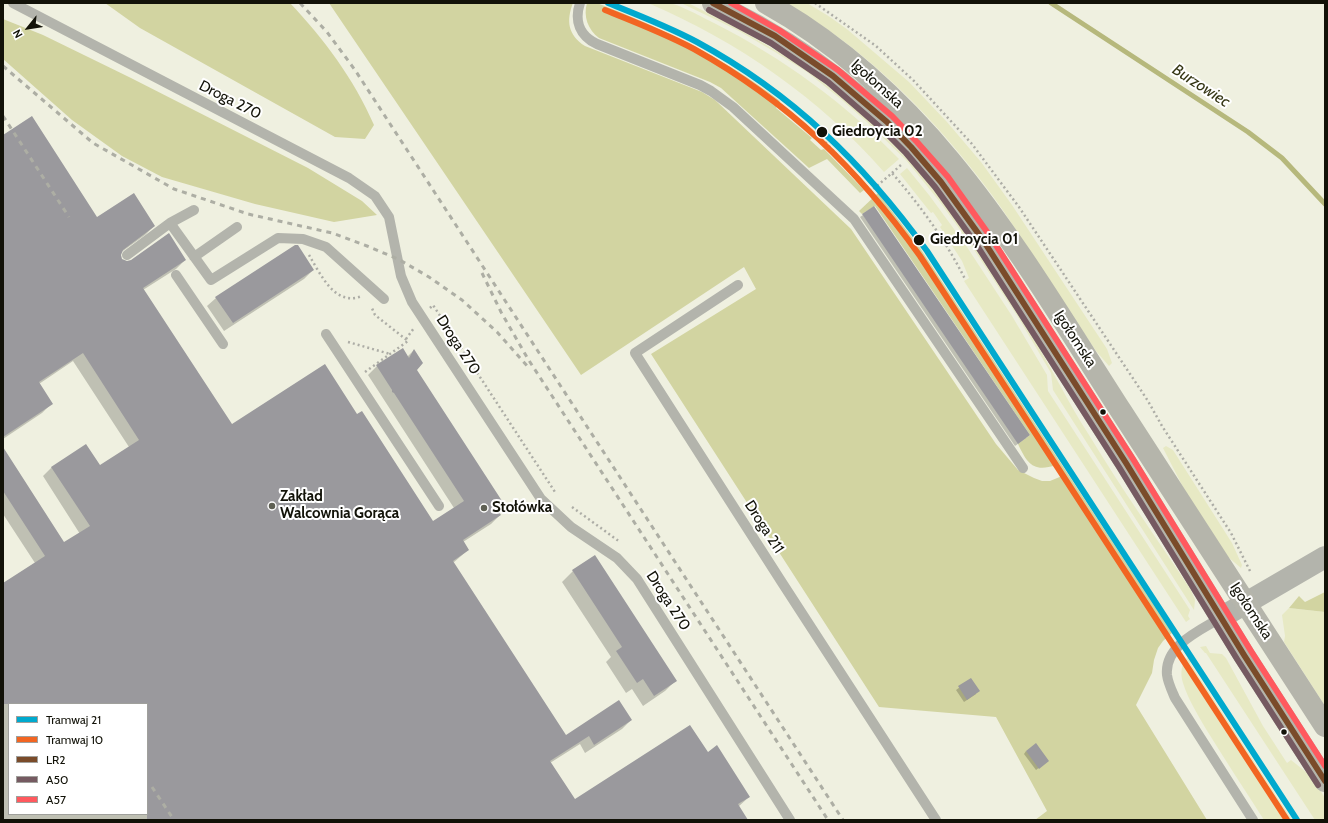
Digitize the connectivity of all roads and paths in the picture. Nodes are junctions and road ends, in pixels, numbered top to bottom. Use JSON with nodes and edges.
{"nodes":[{"id":1,"x":13,"y":3,"type":"edge"},
{"id":2,"x":580,"y":3,"type":"edge"},
{"id":3,"x":713,"y":3,"type":"edge"},
{"id":4,"x":766,"y":3,"type":"edge"},
{"id":5,"x":779,"y":104,"type":"dead end"},
{"id":6,"x":904,"y":162,"type":"dead end"},
{"id":7,"x":892,"y":173,"type":"junction"},
{"id":8,"x":194,"y":210,"type":"dead end"},
{"id":9,"x":170,"y":223,"type":"junction"},
{"id":10,"x":237,"y":227,"type":"dead end"},
{"id":11,"x":303,"y":238,"type":"junction"},
{"id":12,"x":127,"y":254,"type":"dead end"},
{"id":13,"x":194,"y":257,"type":"junction"},
{"id":14,"x":176,"y":275,"type":"dead end"},
{"id":15,"x":965,"y":279,"type":"dead end"},
{"id":16,"x":738,"y":286,"type":"dead end"},
{"id":17,"x":364,"y":295,"type":"dead end"},
{"id":18,"x":384,"y":299,"type":"dead end"},
{"id":19,"x":368,"y":301,"type":"dead end"},
{"id":20,"x":381,"y":312,"type":"dead end"},
{"id":21,"x":375,"y":315,"type":"junction"},
{"id":22,"x":417,"y":323,"type":"dead end"},
{"id":23,"x":326,"y":335,"type":"joint"},
{"id":24,"x":406,"y":339,"type":"junction"},
{"id":25,"x":223,"y":344,"type":"dead end"},
{"id":26,"x":390,"y":354,"type":"junction"},
{"id":27,"x":1117,"y":356,"type":"dead end"},
{"id":28,"x":355,"y":379,"type":"junction"},
{"id":29,"x":1023,"y":468,"type":"dead end"},
{"id":30,"x":439,"y":506,"type":"dead end"},
{"id":31,"x":1325,"y":557,"type":"edge"},
{"id":32,"x":1251,"y":573,"type":"dead end"},
{"id":33,"x":1246,"y":603,"type":"junction"},
{"id":34,"x":1222,"y":617,"type":"junction"},
{"id":35,"x":1325,"y":726,"type":"edge"},
{"id":36,"x":1325,"y":781,"type":"edge"},
{"id":37,"x":790,"y":820,"type":"edge"},
{"id":38,"x":936,"y":820,"type":"edge"},
{"id":39,"x":1253,"y":820,"type":"edge"}],
"edges":[{"from":1,"to":37,"type":"lane","name":"Droga 270"},
{"from":2,"to":29,"type":"lane"},
{"from":3,"to":34,"type":"main road","name":"Igołomska"},
{"from":4,"to":33,"type":"main road","name":"Igołomska"},
{"from":5,"to":7,"type":"path"},
{"from":6,"to":7,"type":"path"},
{"from":7,"to":15,"type":"path"},
{"from":8,"to":9,"type":"lane"},
{"from":9,"to":12,"type":"lane"},
{"from":9,"to":13,"type":"lane"},
{"from":10,"to":13,"type":"lane"},
{"from":11,"to":13,"type":"lane"},
{"from":11,"to":17,"type":"path"},
{"from":11,"to":18,"type":"lane"},
{"from":14,"to":25,"type":"lane"},
{"from":16,"to":38,"type":"lane","name":"Droga 211"},
{"from":19,"to":21,"type":"path"},
{"from":20,"to":21,"type":"path"},
{"from":21,"to":24,"type":"path"},
{"from":22,"to":24,"type":"path"},
{"from":23,"to":26,"type":"path"},
{"from":23,"to":28,"type":"lane"},
{"from":24,"to":26,"type":"path"},
{"from":26,"to":28,"type":"path"},
{"from":27,"to":32,"type":"path"},
{"from":28,"to":30,"type":"lane"},
{"from":31,"to":33,"type":"street"},
{"from":33,"to":34,"type":"street"},
{"from":33,"to":35,"type":"main road","name":"Igołomska"},
{"from":34,"to":36,"type":"main road","name":"Igołomska"},
{"from":34,"to":39,"type":"lane"}]}
